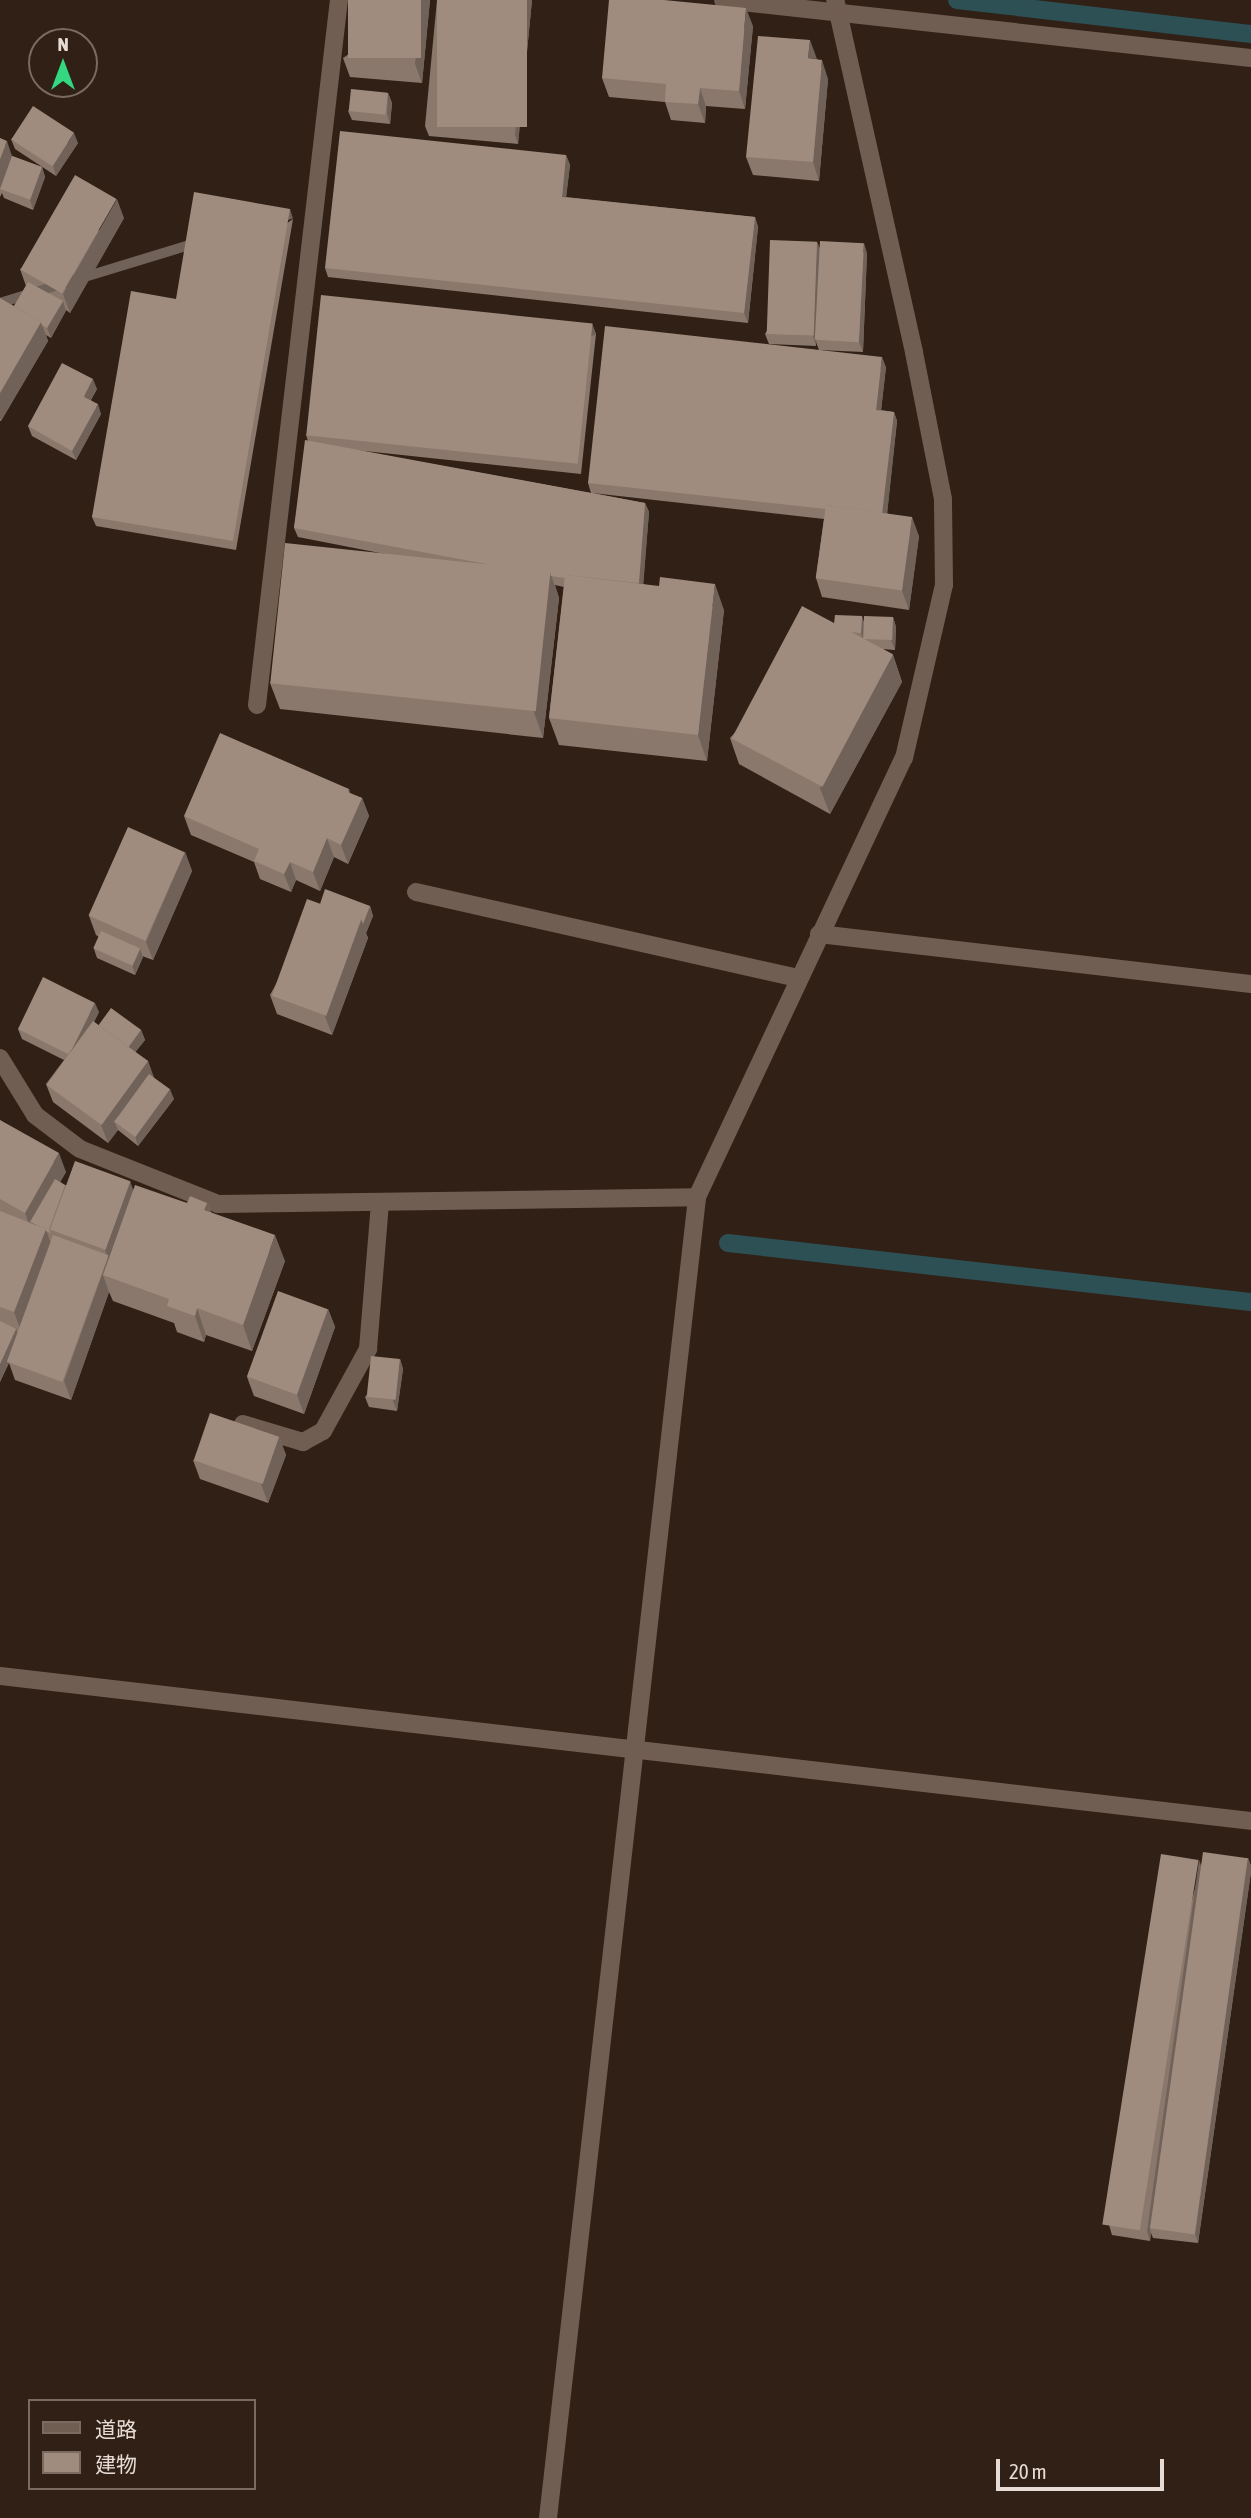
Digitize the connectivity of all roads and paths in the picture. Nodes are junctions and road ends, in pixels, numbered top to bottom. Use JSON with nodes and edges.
{"nodes":[{"id":1,"x":338,"y":0,"type":"edge"},
{"id":2,"x":723,"y":0,"type":"edge"},
{"id":3,"x":837,"y":7,"type":"edge"},
{"id":4,"x":1251,"y":58,"type":"edge"},
{"id":5,"x":257,"y":705,"type":"dead end"},
{"id":6,"x":416,"y":892,"type":"dead end"},
{"id":7,"x":819,"y":934,"type":"junction"},
{"id":8,"x":799,"y":978,"type":"junction"},
{"id":9,"x":1251,"y":984,"type":"edge"},
{"id":10,"x":0,"y":1058,"type":"edge"},
{"id":11,"x":697,"y":1197,"type":"junction"},
{"id":12,"x":380,"y":1202,"type":"junction"},
{"id":13,"x":243,"y":1424,"type":"edge"},
{"id":14,"x":0,"y":1676,"type":"edge"},
{"id":15,"x":637,"y":1751,"type":"junction"},
{"id":16,"x":1251,"y":1821,"type":"edge"},
{"id":17,"x":548,"y":2518,"type":"edge"}],
"edges":[{"from":1,"to":5,"type":"street"},
{"from":2,"to":3,"type":"street"},
{"from":3,"to":4,"type":"street"},
{"from":3,"to":7,"type":"street"},
{"from":6,"to":8,"type":"street"},
{"from":7,"to":8,"type":"street"},
{"from":7,"to":9,"type":"street"},
{"from":8,"to":11,"type":"street"},
{"from":10,"to":12,"type":"street"},
{"from":11,"to":12,"type":"street"},
{"from":11,"to":15,"type":"street"},
{"from":12,"to":13,"type":"street"},
{"from":14,"to":15,"type":"street"},
{"from":15,"to":16,"type":"street"},
{"from":15,"to":17,"type":"street"}]}
